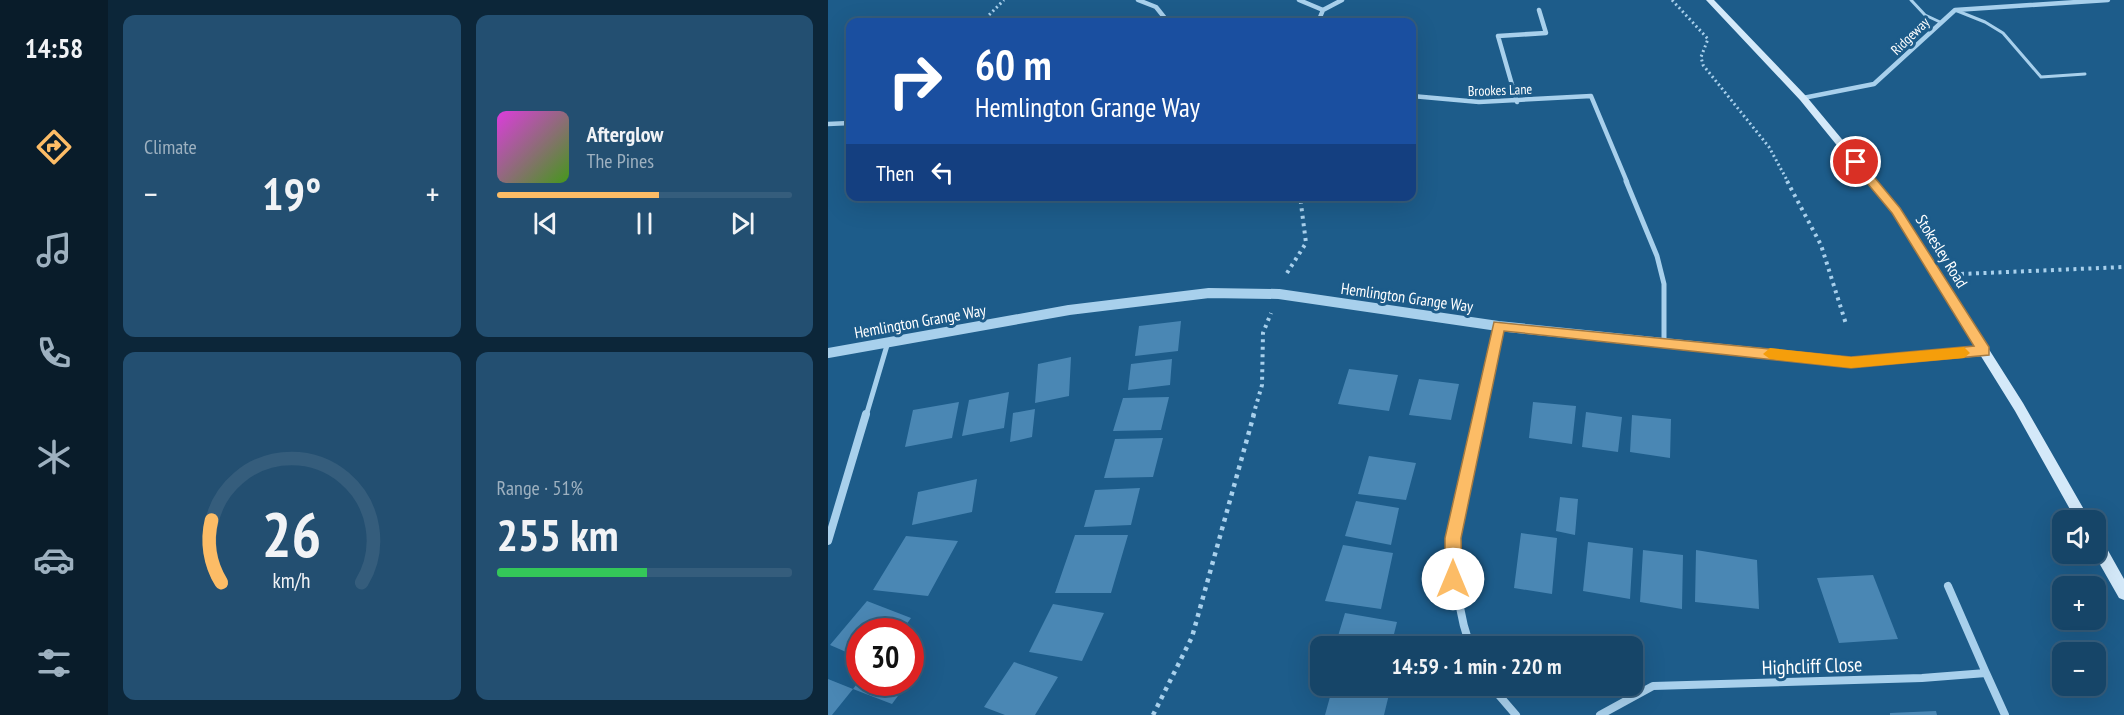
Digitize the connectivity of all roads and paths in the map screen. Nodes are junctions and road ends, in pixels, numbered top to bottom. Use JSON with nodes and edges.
{"nodes":[{"id":1,"x":1004,"y":0,"type":"edge"},
{"id":2,"x":1138,"y":0,"type":"edge"},
{"id":3,"x":1299,"y":0,"type":"edge"},
{"id":4,"x":1342,"y":0,"type":"edge"},
{"id":5,"x":1672,"y":0,"type":"edge"},
{"id":6,"x":1710,"y":0,"type":"edge"},
{"id":7,"x":1911,"y":0,"type":"edge"},
{"id":8,"x":2108,"y":0,"type":"edge"},
{"id":9,"x":1323,"y":10,"type":"junction"},
{"id":10,"x":1539,"y":10,"type":"dead end"},
{"id":11,"x":1955,"y":10,"type":"junction"},
{"id":12,"x":986,"y":18,"type":"edge"},
{"id":13,"x":1165,"y":18,"type":"edge"},
{"id":14,"x":1320,"y":18,"type":"edge"},
{"id":15,"x":1940,"y":22,"type":"junction"},
{"id":16,"x":2085,"y":74,"type":"dead end"},
{"id":17,"x":1416,"y":97,"type":"edge"},
{"id":18,"x":1803,"y":98,"type":"junction"},
{"id":19,"x":1517,"y":102,"type":"junction"},
{"id":20,"x":846,"y":123,"type":"edge"},
{"id":21,"x":828,"y":124,"type":"edge"},
{"id":22,"x":1301,"y":201,"type":"edge"},
{"id":23,"x":2124,"y":267,"type":"edge"},
{"id":24,"x":1936,"y":276,"type":"junction"},
{"id":25,"x":1279,"y":294,"type":"junction"},
{"id":26,"x":1846,"y":324,"type":"dead end"},
{"id":27,"x":1498,"y":326,"type":"junction"},
{"id":28,"x":888,"y":341,"type":"junction"},
{"id":29,"x":1664,"y":343,"type":"junction"},
{"id":30,"x":1984,"y":351,"type":"junction"},
{"id":31,"x":828,"y":353,"type":"edge"},
{"id":32,"x":2077,"y":510,"type":"edge"},
{"id":33,"x":828,"y":541,"type":"edge"},
{"id":34,"x":2106,"y":561,"type":"edge"},
{"id":35,"x":1948,"y":586,"type":"dead end"},
{"id":36,"x":2124,"y":593,"type":"edge"},
{"id":37,"x":1466,"y":636,"type":"edge"},
{"id":38,"x":1986,"y":673,"type":"junction"},
{"id":39,"x":1500,"y":696,"type":"edge"},
{"id":40,"x":1153,"y":715,"type":"edge"},
{"id":41,"x":1516,"y":715,"type":"edge"},
{"id":42,"x":1600,"y":715,"type":"edge"},
{"id":43,"x":2005,"y":715,"type":"edge"}],
"edges":[{"from":1,"to":12,"type":"path"},
{"from":2,"to":13,"type":"street"},
{"from":3,"to":9,"type":"street"},
{"from":4,"to":9,"type":"street"},
{"from":5,"to":26,"type":"path"},
{"from":6,"to":18,"type":"main road","name":"Stokesley Road"},
{"from":7,"to":15,"type":"lane"},
{"from":8,"to":11,"type":"street"},
{"from":9,"to":14,"type":"street"},
{"from":10,"to":19,"type":"street"},
{"from":11,"to":15,"type":"street","name":"Ridgeway"},
{"from":11,"to":16,"type":"lane"},
{"from":15,"to":18,"type":"street","name":"Ridgeway"},
{"from":17,"to":19,"type":"street","name":"Brookes Lane"},
{"from":18,"to":24,"type":"main road","name":"Stokesley Road"},
{"from":19,"to":29,"type":"street","name":"Brookes Lane"},
{"from":20,"to":21,"type":"street"},
{"from":22,"to":25,"type":"path"},
{"from":23,"to":24,"type":"path"},
{"from":24,"to":30,"type":"main road","name":"Stokesley Road"},
{"from":25,"to":27,"type":"street","name":"Hemlington Grange Way"},
{"from":25,"to":28,"type":"street","name":"Hemlington Grange Way"},
{"from":25,"to":40,"type":"path"},
{"from":27,"to":29,"type":"street","name":"Hemlington Grange Way"},
{"from":27,"to":37,"type":"street"},
{"from":28,"to":31,"type":"street","name":"Hemlington Grange Way"},
{"from":28,"to":33,"type":"street"},
{"from":29,"to":30,"type":"street","name":"Hemlington Grange Way"},
{"from":30,"to":32,"type":"main road","name":"Stokesley Road"},
{"from":34,"to":36,"type":"main road"},
{"from":35,"to":38,"type":"street"},
{"from":38,"to":42,"type":"street","name":"Highcliff Close"},
{"from":38,"to":43,"type":"street"},
{"from":39,"to":41,"type":"street"}]}
